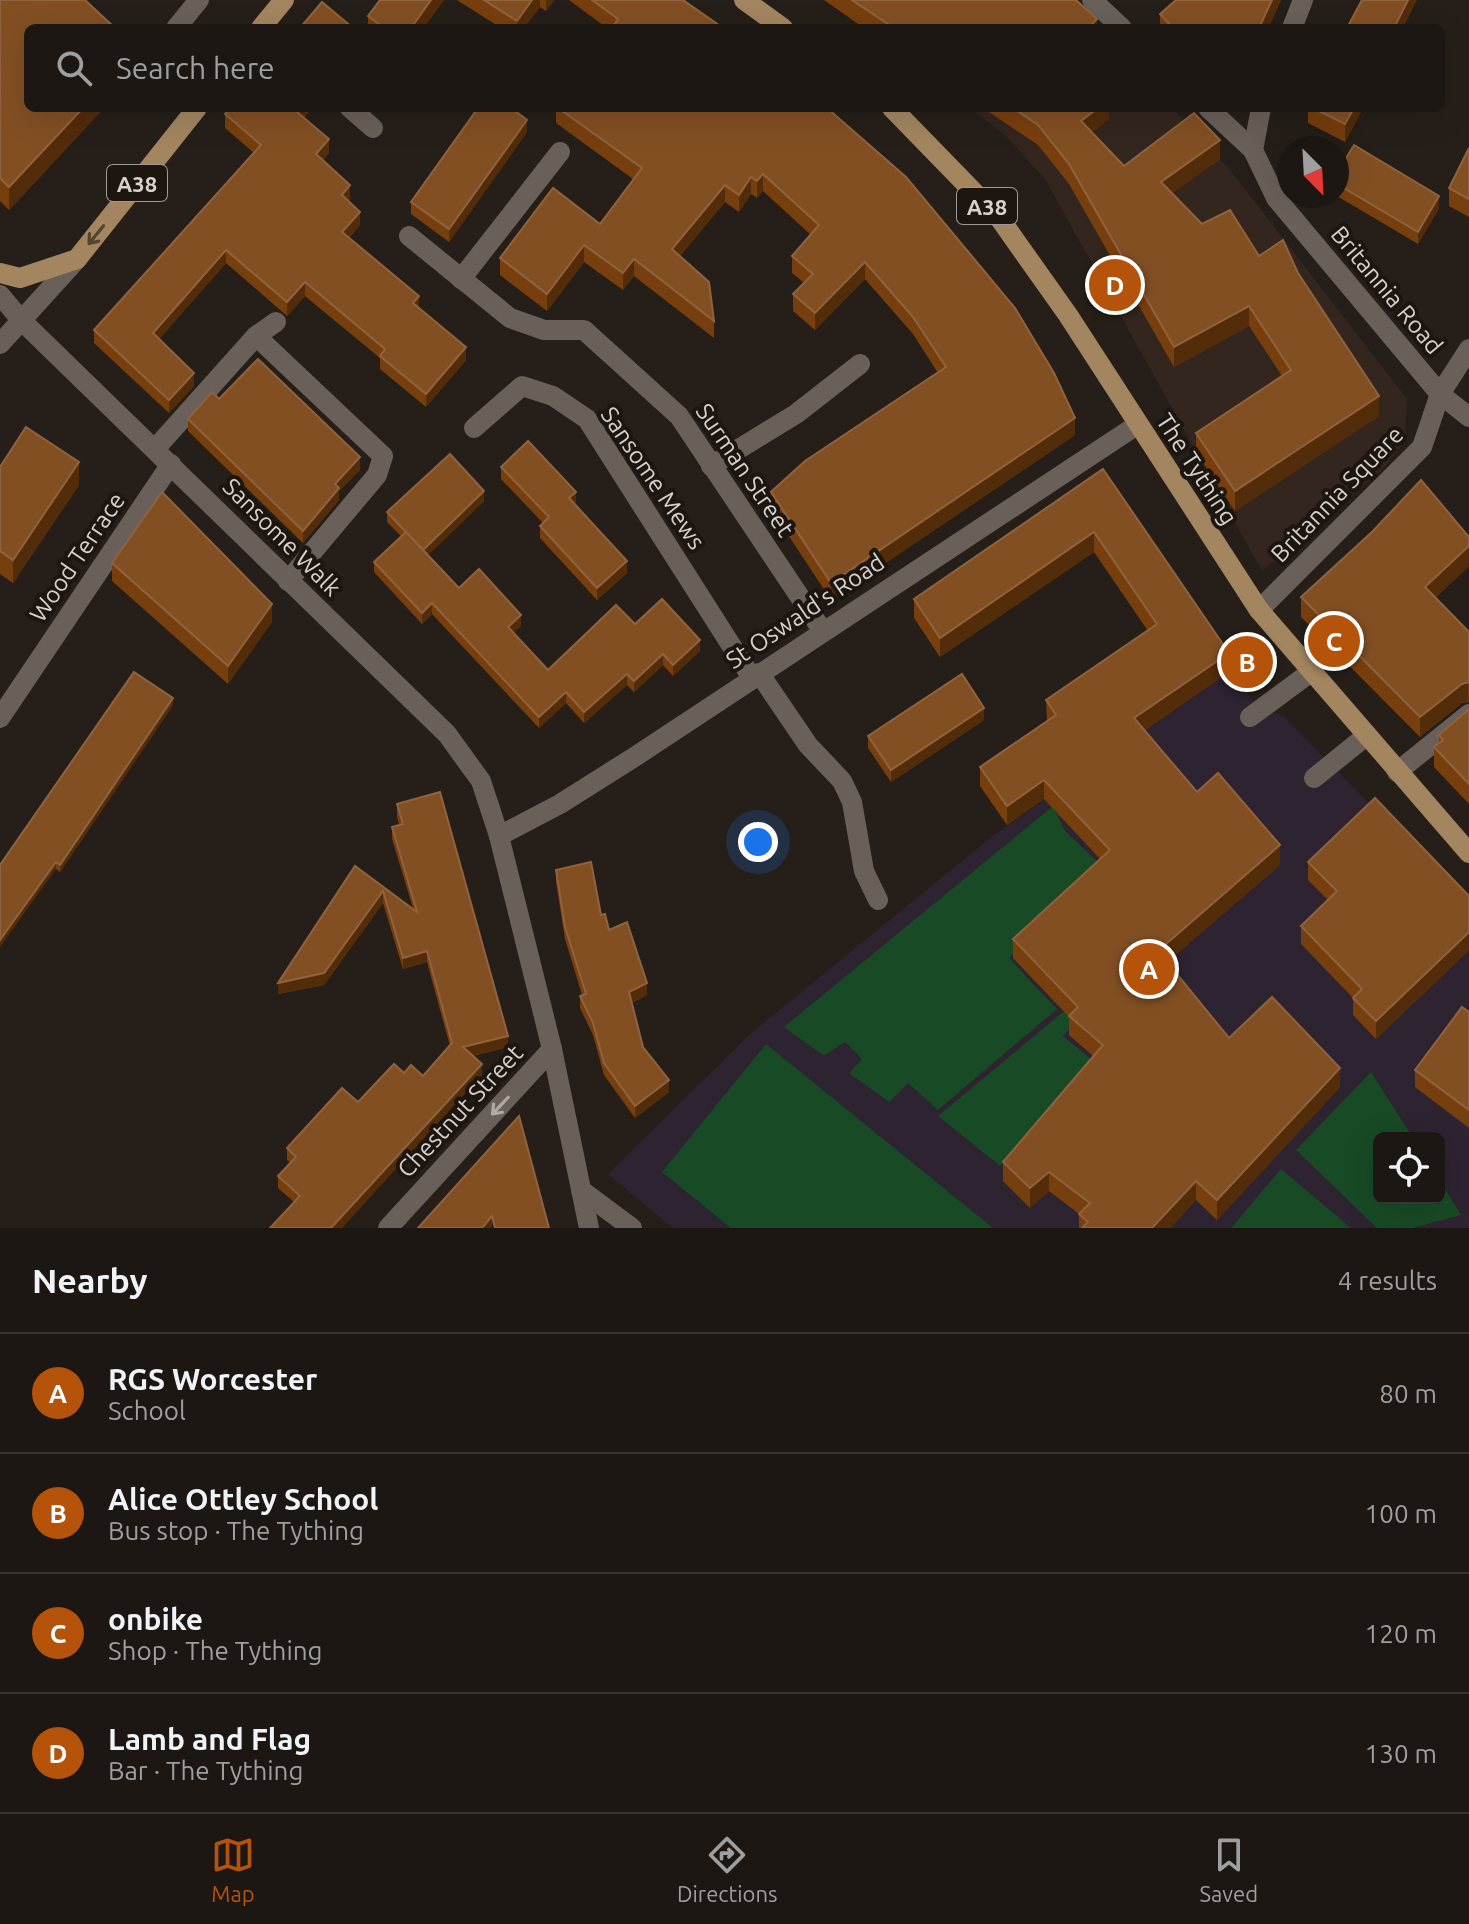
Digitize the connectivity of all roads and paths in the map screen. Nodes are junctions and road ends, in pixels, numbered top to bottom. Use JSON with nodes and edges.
{"nodes":[{"id":1,"x":199,"y":0,"type":"edge"},
{"id":2,"x":284,"y":0,"type":"edge"},
{"id":3,"x":744,"y":0,"type":"edge"},
{"id":4,"x":1092,"y":0,"type":"edge"},
{"id":5,"x":1303,"y":0,"type":"edge"},
{"id":6,"x":179,"y":24,"type":"edge"},
{"id":7,"x":264,"y":24,"type":"edge"},
{"id":8,"x":777,"y":24,"type":"edge"},
{"id":9,"x":1118,"y":24,"type":"edge"},
{"id":10,"x":1294,"y":24,"type":"edge"},
{"id":11,"x":194,"y":112,"type":"edge"},
{"id":12,"x":355,"y":112,"type":"edge"},
{"id":13,"x":896,"y":112,"type":"edge"},
{"id":14,"x":1212,"y":112,"type":"edge"},
{"id":15,"x":1260,"y":112,"type":"edge"},
{"id":16,"x":373,"y":128,"type":"dead end"},
{"id":17,"x":1253,"y":150,"type":"junction"},
{"id":18,"x":560,"y":152,"type":"dead end"},
{"id":19,"x":409,"y":236,"type":"dead end"},
{"id":20,"x":77,"y":259,"type":"junction"},
{"id":21,"x":0,"y":273,"type":"edge"},
{"id":22,"x":461,"y":279,"type":"junction"},
{"id":23,"x":0,"y":295,"type":"edge"},
{"id":24,"x":21,"y":320,"type":"junction"},
{"id":25,"x":276,"y":322,"type":"dead end"},
{"id":26,"x":256,"y":336,"type":"junction"},
{"id":27,"x":0,"y":344,"type":"edge"},
{"id":28,"x":1469,"y":349,"type":"edge"},
{"id":29,"x":860,"y":364,"type":"dead end"},
{"id":30,"x":1440,"y":394,"type":"junction"},
{"id":31,"x":1469,"y":417,"type":"edge"},
{"id":32,"x":1137,"y":425,"type":"junction"},
{"id":33,"x":474,"y":428,"type":"dead end"},
{"id":34,"x":155,"y":449,"type":"junction"},
{"id":35,"x":171,"y":464,"type":"junction"},
{"id":36,"x":711,"y":466,"type":"junction"},
{"id":37,"x":288,"y":581,"type":"junction"},
{"id":38,"x":1259,"y":610,"type":"junction"},
{"id":39,"x":822,"y":630,"type":"junction"},
{"id":40,"x":1311,"y":672,"type":"junction"},
{"id":41,"x":756,"y":675,"type":"junction"},
{"id":42,"x":1469,"y":714,"type":"edge"},
{"id":43,"x":1250,"y":717,"type":"dead end"},
{"id":44,"x":0,"y":718,"type":"edge"},
{"id":45,"x":1366,"y":736,"type":"junction"},
{"id":46,"x":1397,"y":772,"type":"junction"},
{"id":47,"x":1314,"y":778,"type":"dead end"},
{"id":48,"x":499,"y":836,"type":"junction"},
{"id":49,"x":1469,"y":853,"type":"edge"},
{"id":50,"x":878,"y":900,"type":"dead end"},
{"id":51,"x":552,"y":1049,"type":"junction"},
{"id":52,"x":581,"y":1190,"type":"junction"},
{"id":53,"x":388,"y":1228,"type":"edge"},
{"id":54,"x":589,"y":1228,"type":"edge"},
{"id":55,"x":632,"y":1228,"type":"edge"}],
"edges":[{"from":1,"to":6,"type":"street"},
{"from":2,"to":7,"type":"main road"},
{"from":3,"to":8,"type":"main road"},
{"from":4,"to":9,"type":"street"},
{"from":5,"to":10,"type":"street"},
{"from":11,"to":20,"type":"main road","number":"A38","one_way":true},
{"from":12,"to":16,"type":"street"},
{"from":13,"to":32,"type":"main road","name":"The Tything","number":"A38"},
{"from":14,"to":17,"type":"street","name":"Britannia Road"},
{"from":15,"to":17,"type":"street"},
{"from":17,"to":30,"type":"street","name":"Britannia Road"},
{"from":18,"to":22,"type":"street"},
{"from":19,"to":22,"type":"street","name":"Surman Street"},
{"from":20,"to":21,"type":"main road"},
{"from":20,"to":24,"type":"street"},
{"from":22,"to":36,"type":"street","name":"Surman Street"},
{"from":23,"to":24,"type":"street","name":"Sansome Walk"},
{"from":24,"to":27,"type":"street"},
{"from":24,"to":34,"type":"street","name":"Sansome Walk"},
{"from":25,"to":26,"type":"street"},
{"from":26,"to":34,"type":"street"},
{"from":26,"to":37,"type":"street"},
{"from":28,"to":30,"type":"street","name":"Britannia Square"},
{"from":29,"to":36,"type":"street"},
{"from":30,"to":31,"type":"street"},
{"from":30,"to":38,"type":"street","name":"Britannia Square"},
{"from":32,"to":38,"type":"main road","name":"The Tything","number":"A38"},
{"from":32,"to":39,"type":"street","name":"St Oswald's Road"},
{"from":33,"to":41,"type":"street","name":"Sansome Mews"},
{"from":34,"to":35,"type":"street","name":"Sansome Walk"},
{"from":35,"to":37,"type":"street","name":"Sansome Walk"},
{"from":35,"to":44,"type":"street","name":"Wood Terrace"},
{"from":36,"to":39,"type":"street","name":"Surman Street"},
{"from":37,"to":48,"type":"street","name":"Sansome Walk"},
{"from":38,"to":40,"type":"main road","name":"The Tything","number":"A38"},
{"from":39,"to":41,"type":"street","name":"St Oswald's Road"},
{"from":40,"to":43,"type":"street"},
{"from":40,"to":45,"type":"main road","name":"The Tything","number":"A38"},
{"from":41,"to":48,"type":"street","name":"St Oswald's Road"},
{"from":41,"to":50,"type":"street"},
{"from":42,"to":46,"type":"street"},
{"from":45,"to":46,"type":"main road","name":"The Tything","number":"A38"},
{"from":45,"to":47,"type":"street"},
{"from":46,"to":49,"type":"main road","name":"The Tything","number":"A38"},
{"from":48,"to":51,"type":"street","name":"Chestnut Street"},
{"from":51,"to":52,"type":"street"},
{"from":51,"to":53,"type":"street","name":"Chestnut Street","one_way":true},
{"from":52,"to":54,"type":"street"},
{"from":52,"to":55,"type":"street"}]}
